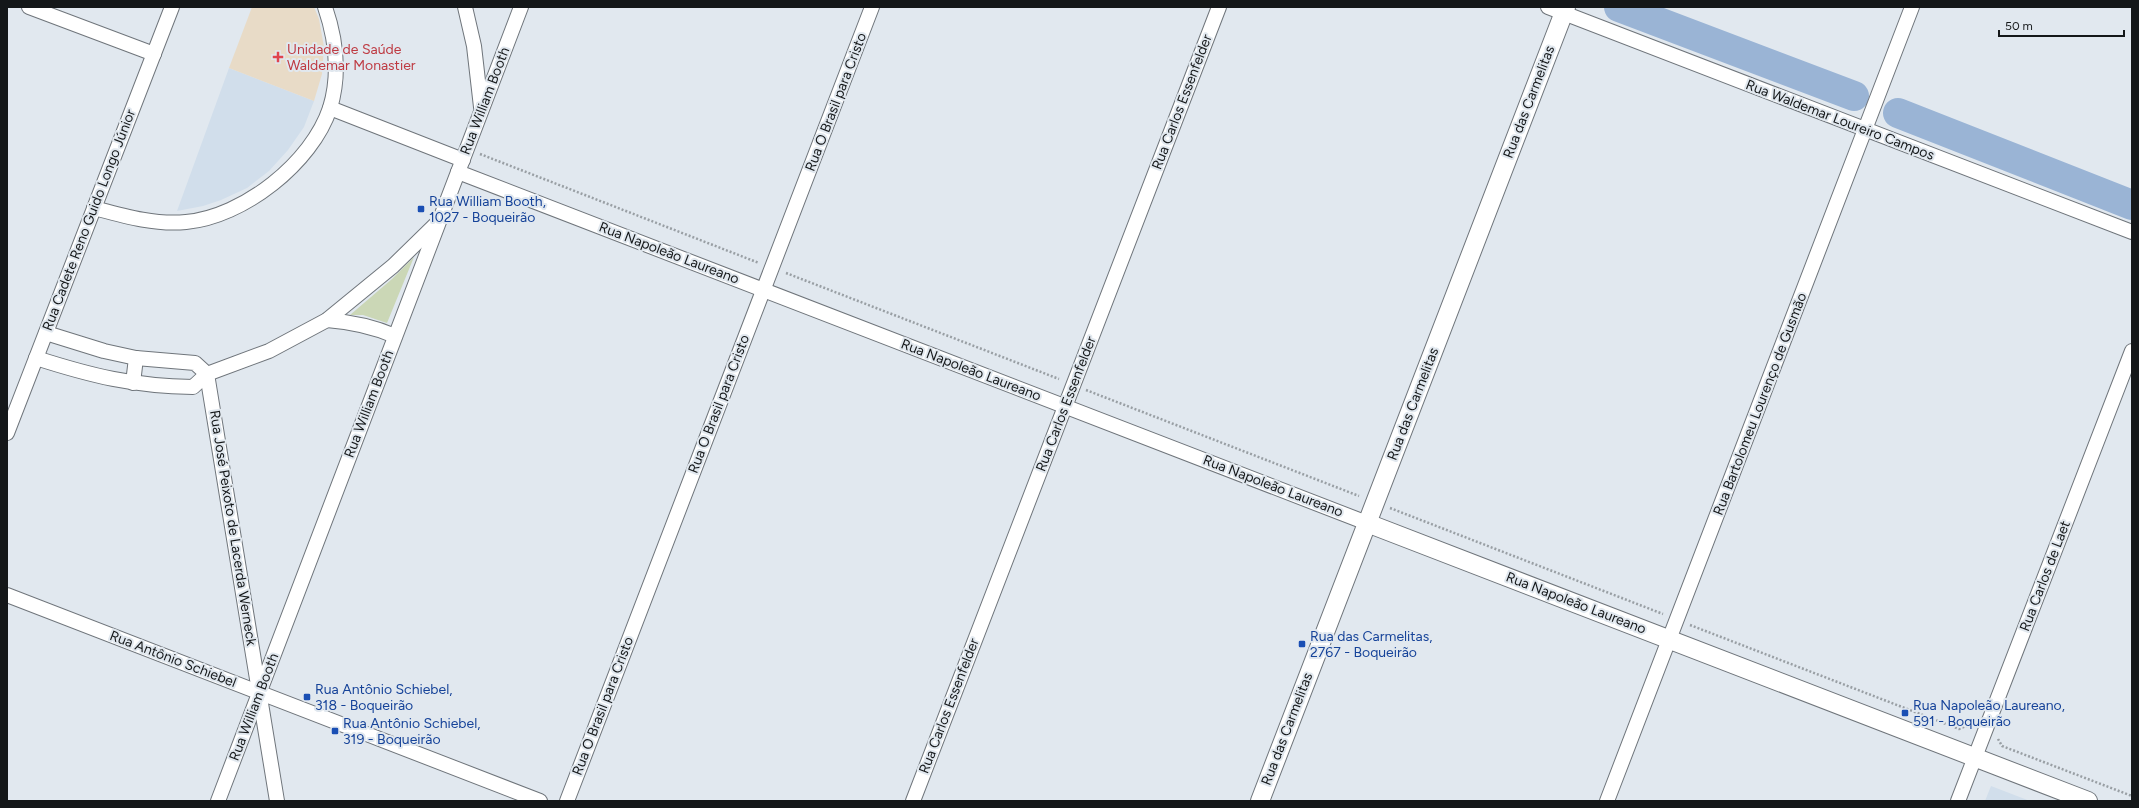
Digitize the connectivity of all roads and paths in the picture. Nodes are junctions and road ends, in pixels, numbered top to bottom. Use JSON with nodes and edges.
{"nodes":[{"id":1,"x":29,"y":7,"type":"edge"},
{"id":2,"x":172,"y":7,"type":"edge"},
{"id":3,"x":324,"y":7,"type":"edge"},
{"id":4,"x":466,"y":7,"type":"edge"},
{"id":5,"x":521,"y":7,"type":"edge"},
{"id":6,"x":872,"y":7,"type":"edge"},
{"id":7,"x":1218,"y":7,"type":"edge"},
{"id":8,"x":1912,"y":7,"type":"edge"},
{"id":9,"x":1559,"y":9,"type":"edge"},
{"id":10,"x":154,"y":54,"type":"junction"},
{"id":11,"x":330,"y":108,"type":"junction"},
{"id":12,"x":481,"y":111,"type":"junction"},
{"id":13,"x":1865,"y":129,"type":"junction"},
{"id":14,"x":489,"y":158,"type":"dead end"},
{"id":15,"x":460,"y":166,"type":"junction"},
{"id":16,"x":94,"y":208,"type":"junction"},
{"id":17,"x":440,"y":220,"type":"junction"},
{"id":18,"x":2132,"y":232,"type":"edge"},
{"id":19,"x":758,"y":262,"type":"dead end"},
{"id":20,"x":784,"y":272,"type":"dead end"},
{"id":21,"x":763,"y":290,"type":"junction"},
{"id":22,"x":327,"y":320,"type":"junction"},
{"id":23,"x":46,"y":333,"type":"junction"},
{"id":24,"x":395,"y":336,"type":"junction"},
{"id":25,"x":2132,"y":351,"type":"edge"},
{"id":26,"x":36,"y":358,"type":"junction"},
{"id":27,"x":136,"y":358,"type":"junction"},
{"id":28,"x":207,"y":374,"type":"junction"},
{"id":29,"x":1061,"y":380,"type":"dead end"},
{"id":30,"x":133,"y":383,"type":"junction"},
{"id":31,"x":1088,"y":391,"type":"dead end"},
{"id":32,"x":1065,"y":406,"type":"junction"},
{"id":33,"x":7,"y":433,"type":"edge"},
{"id":34,"x":1356,"y":495,"type":"dead end"},
{"id":35,"x":1396,"y":510,"type":"dead end"},
{"id":36,"x":1367,"y":522,"type":"junction"},
{"id":37,"x":7,"y":595,"type":"edge"},
{"id":38,"x":1659,"y":612,"type":"dead end"},
{"id":39,"x":1696,"y":627,"type":"dead end"},
{"id":40,"x":1669,"y":639,"type":"junction"},
{"id":41,"x":260,"y":692,"type":"junction"},
{"id":42,"x":1959,"y":730,"type":"dead end"},
{"id":43,"x":2002,"y":746,"type":"dead end"},
{"id":44,"x":1975,"y":757,"type":"junction"},
{"id":45,"x":2132,"y":796,"type":"edge"},
{"id":46,"x":218,"y":801,"type":"edge"},
{"id":47,"x":277,"y":801,"type":"edge"},
{"id":48,"x":540,"y":801,"type":"edge"},
{"id":49,"x":567,"y":801,"type":"edge"},
{"id":50,"x":913,"y":801,"type":"edge"},
{"id":51,"x":1260,"y":801,"type":"edge"},
{"id":52,"x":1607,"y":801,"type":"edge"},
{"id":53,"x":1958,"y":801,"type":"edge"},
{"id":54,"x":2088,"y":801,"type":"edge"}],
"edges":[{"from":1,"to":10,"type":"street"},
{"from":2,"to":10,"type":"street","name":"Rua Cadete Reno Guido Longo Júnior"},
{"from":3,"to":11,"type":"street"},
{"from":4,"to":12,"type":"street"},
{"from":5,"to":12,"type":"street","name":"Rua William Booth"},
{"from":6,"to":21,"type":"street","name":"Rua O Brasil para Cristo"},
{"from":7,"to":32,"type":"street","name":"Rua Carlos Essenfelder"},
{"from":8,"to":13,"type":"street","name":"Rua Bartolomeu Lourenço de Gusmão"},
{"from":9,"to":13,"type":"street","name":"Rua Waldemar Loureiro Campos"},
{"from":9,"to":36,"type":"street","name":"Rua das Carmelitas"},
{"from":10,"to":16,"type":"street","name":"Rua Cadete Reno Guido Longo Júnior"},
{"from":11,"to":15,"type":"street","name":"Rua Napoleão Laureano"},
{"from":11,"to":16,"type":"street"},
{"from":12,"to":15,"type":"street","name":"Rua William Booth"},
{"from":13,"to":18,"type":"street","name":"Rua Waldemar Loureiro Campos"},
{"from":13,"to":40,"type":"street","name":"Rua Bartolomeu Lourenço de Gusmão"},
{"from":14,"to":19,"type":"path"},
{"from":15,"to":17,"type":"street","name":"Rua William Booth"},
{"from":15,"to":21,"type":"street","name":"Rua Napoleão Laureano"},
{"from":16,"to":23,"type":"street","name":"Rua Cadete Reno Guido Longo Júnior"},
{"from":17,"to":22,"type":"street"},
{"from":17,"to":24,"type":"street","name":"Rua William Booth"},
{"from":20,"to":29,"type":"path"},
{"from":21,"to":32,"type":"street","name":"Rua Napoleão Laureano"},
{"from":21,"to":49,"type":"street","name":"Rua O Brasil para Cristo"},
{"from":22,"to":24,"type":"street"},
{"from":22,"to":28,"type":"street"},
{"from":23,"to":26,"type":"street","name":"Rua Cadete Reno Guido Longo Júnior"},
{"from":23,"to":27,"type":"street"},
{"from":24,"to":41,"type":"street","name":"Rua William Booth"},
{"from":25,"to":44,"type":"street","name":"Rua Carlos de Laet"},
{"from":26,"to":30,"type":"street"},
{"from":26,"to":33,"type":"street","name":"Rua Cadete Reno Guido Longo Júnior"},
{"from":27,"to":28,"type":"street"},
{"from":27,"to":30,"type":"street"},
{"from":28,"to":30,"type":"street"},
{"from":28,"to":41,"type":"street","name":"Rua José Peixoto de Lacerda Werneck"},
{"from":31,"to":34,"type":"path"},
{"from":32,"to":36,"type":"street","name":"Rua Napoleão Laureano"},
{"from":32,"to":50,"type":"street","name":"Rua Carlos Essenfelder"},
{"from":35,"to":38,"type":"path"},
{"from":36,"to":40,"type":"street","name":"Rua Napoleão Laureano"},
{"from":36,"to":51,"type":"street","name":"Rua das Carmelitas"},
{"from":37,"to":41,"type":"street","name":"Rua Antônio Schiebel"},
{"from":39,"to":42,"type":"path"},
{"from":40,"to":44,"type":"street","name":"Rua Napoleão Laureano"},
{"from":40,"to":52,"type":"street","name":"Rua Bartolomeu Lourenço de Gusmão"},
{"from":41,"to":46,"type":"street","name":"Rua William Booth"},
{"from":41,"to":47,"type":"street","name":"Rua José Peixoto de Lacerda Werneck"},
{"from":41,"to":48,"type":"street","name":"Rua Antônio Schiebel"},
{"from":43,"to":45,"type":"path"},
{"from":44,"to":53,"type":"street","name":"Rua Carlos de Laet"},
{"from":44,"to":54,"type":"street","name":"Rua Napoleão Laureano"}]}
